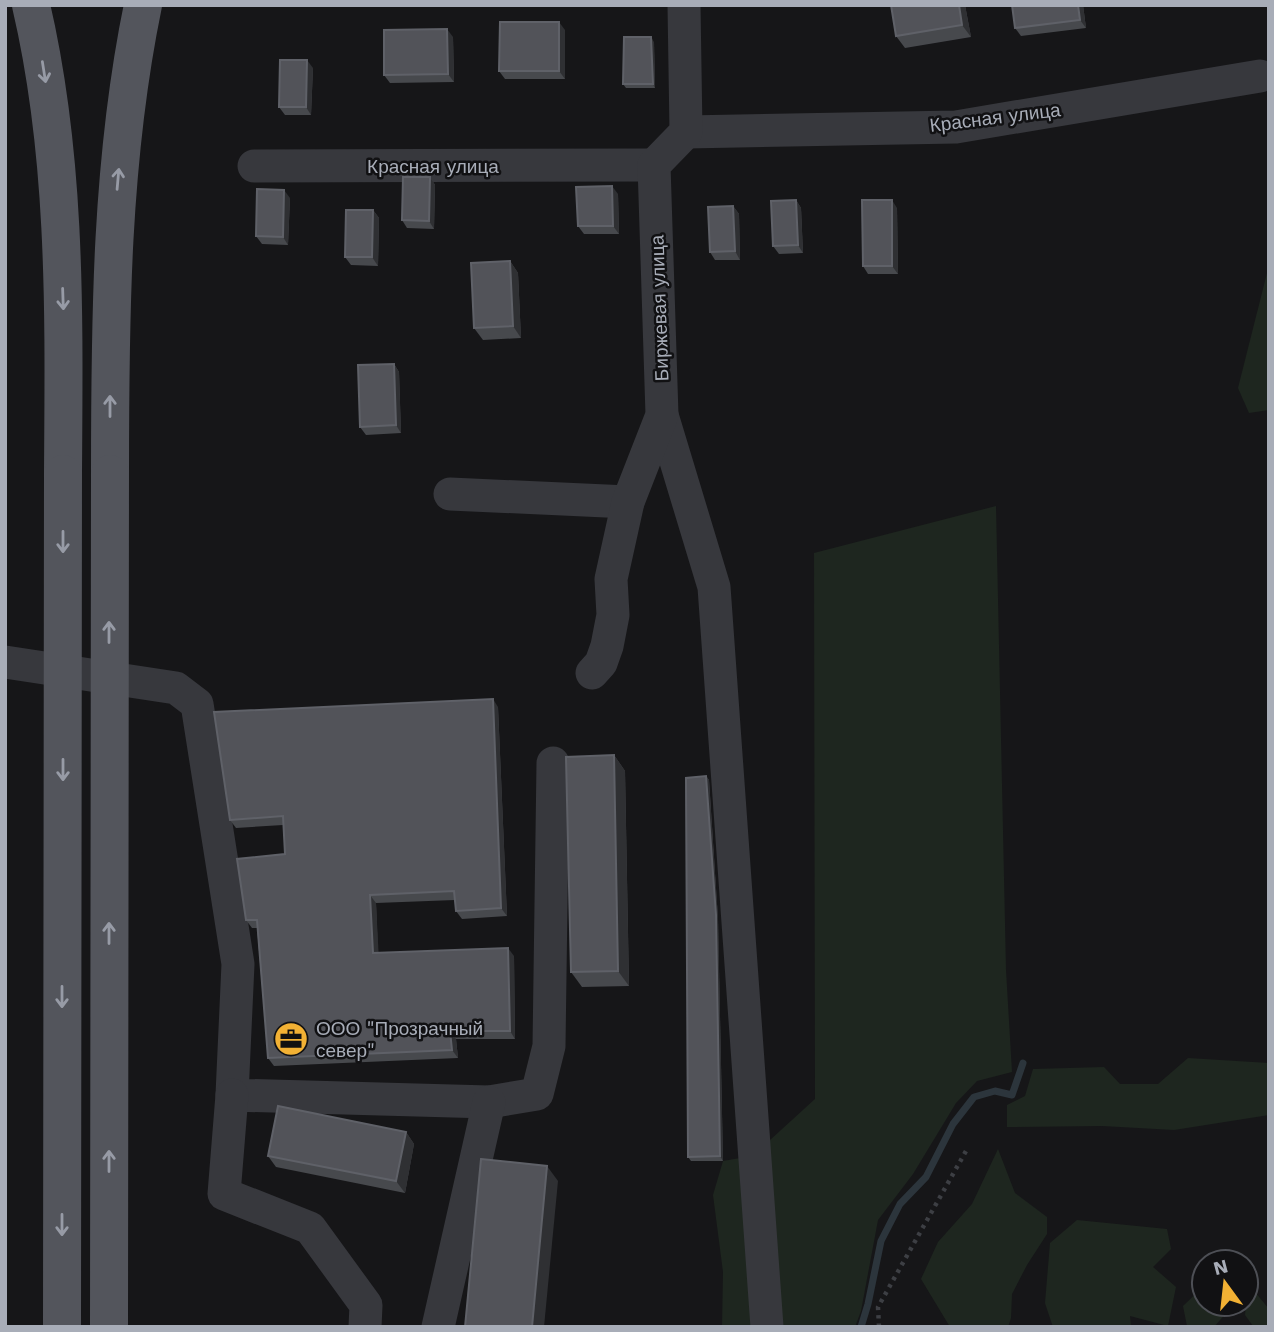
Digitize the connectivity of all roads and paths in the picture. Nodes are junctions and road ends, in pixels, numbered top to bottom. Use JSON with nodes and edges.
{"nodes":[{"id":1,"x":32,"y":5,"type":"edge"},
{"id":2,"x":143,"y":5,"type":"edge"},
{"id":3,"x":684,"y":5,"type":"edge"},
{"id":4,"x":1260,"y":76,"type":"dead end"},
{"id":5,"x":686,"y":131,"type":"junction"},
{"id":6,"x":654,"y":165,"type":"junction"},
{"id":7,"x":254,"y":166,"type":"dead end"},
{"id":8,"x":662,"y":415,"type":"junction"},
{"id":9,"x":450,"y":494,"type":"dead end"},
{"id":10,"x":628,"y":502,"type":"junction"},
{"id":11,"x":5,"y":662,"type":"edge"},
{"id":12,"x":592,"y":673,"type":"dead end"},
{"id":13,"x":553,"y":763,"type":"dead end"},
{"id":14,"x":232,"y":1095,"type":"junction"},
{"id":15,"x":489,"y":1102,"type":"junction"},
{"id":16,"x":966,"y":1151,"type":"dead end"},
{"id":17,"x":62,"y":1327,"type":"edge"},
{"id":18,"x":108,"y":1327,"type":"edge"},
{"id":19,"x":365,"y":1327,"type":"edge"},
{"id":20,"x":438,"y":1327,"type":"edge"},
{"id":21,"x":767,"y":1327,"type":"edge"},
{"id":22,"x":878,"y":1327,"type":"edge"}],
"edges":[{"from":1,"to":17,"type":"main road","one_way":true,"bridge":true},
{"from":18,"to":2,"type":"main road","one_way":true,"bridge":true},
{"from":3,"to":5,"type":"street"},
{"from":4,"to":5,"type":"street","name":"Красная улица"},
{"from":5,"to":6,"type":"street"},
{"from":6,"to":7,"type":"street","name":"Красная улица"},
{"from":6,"to":8,"type":"street","name":"Биржевая улица"},
{"from":8,"to":10,"type":"street","name":"Биржевая улица"},
{"from":8,"to":21,"type":"street"},
{"from":9,"to":10,"type":"street"},
{"from":10,"to":12,"type":"street","name":"Биржевая улица"},
{"from":11,"to":14,"type":"street"},
{"from":13,"to":15,"type":"street"},
{"from":14,"to":15,"type":"street"},
{"from":14,"to":19,"type":"street"},
{"from":15,"to":20,"type":"street"},
{"from":16,"to":22,"type":"path"}]}
